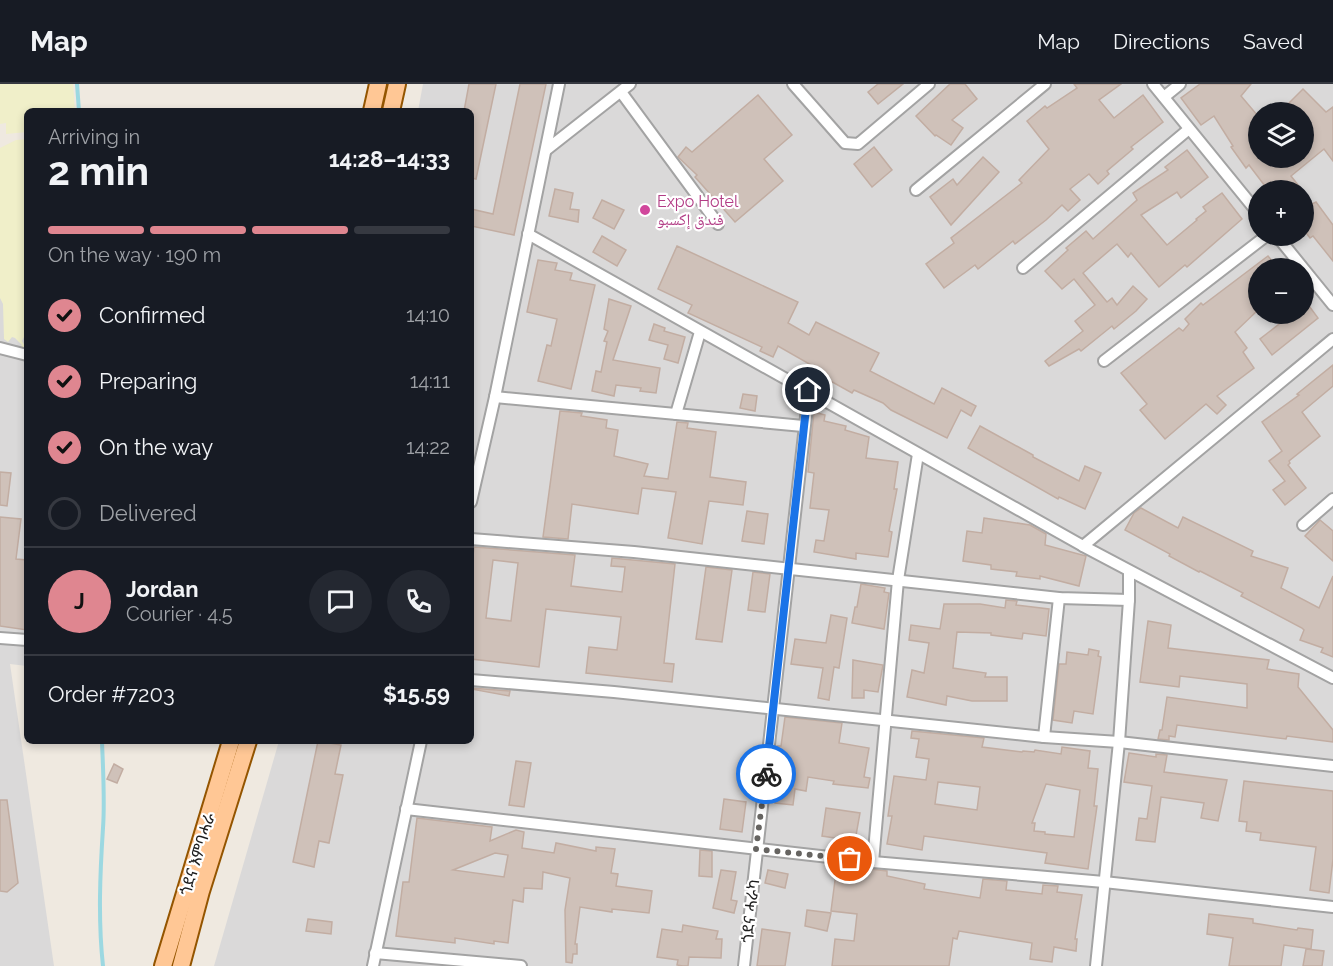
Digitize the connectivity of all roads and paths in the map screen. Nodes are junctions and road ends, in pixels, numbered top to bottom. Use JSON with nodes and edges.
{"nodes":[{"id":1,"x":378,"y":84,"type":"edge"},
{"id":2,"x":397,"y":84,"type":"edge"},
{"id":3,"x":559,"y":84,"type":"edge"},
{"id":4,"x":630,"y":84,"type":"edge"},
{"id":5,"x":793,"y":84,"type":"edge"},
{"id":6,"x":929,"y":84,"type":"edge"},
{"id":7,"x":1045,"y":84,"type":"edge"},
{"id":8,"x":1153,"y":84,"type":"edge"},
{"id":9,"x":1180,"y":84,"type":"edge"},
{"id":10,"x":621,"y":92,"type":"junction"},
{"id":11,"x":1164,"y":98,"type":"junction"},
{"id":12,"x":373,"y":108,"type":"edge"},
{"id":13,"x":392,"y":108,"type":"edge"},
{"id":14,"x":1189,"y":129,"type":"junction"},
{"id":15,"x":546,"y":150,"type":"junction"},
{"id":16,"x":916,"y":190,"type":"dead end"},
{"id":17,"x":1248,"y":201,"type":"edge"},
{"id":18,"x":718,"y":224,"type":"dead end"},
{"id":19,"x":528,"y":234,"type":"junction"},
{"id":20,"x":1253,"y":246,"type":"edge"},
{"id":21,"x":1285,"y":246,"type":"edge"},
{"id":22,"x":1023,"y":268,"type":"dead end"},
{"id":23,"x":1333,"y":304,"type":"edge"},
{"id":24,"x":700,"y":332,"type":"junction"},
{"id":25,"x":1333,"y":339,"type":"edge"},
{"id":26,"x":0,"y":348,"type":"edge"},
{"id":27,"x":24,"y":354,"type":"edge"},
{"id":28,"x":1104,"y":361,"type":"dead end"},
{"id":29,"x":808,"y":390,"type":"junction"},
{"id":30,"x":495,"y":397,"type":"junction"},
{"id":31,"x":676,"y":414,"type":"junction"},
{"id":32,"x":803,"y":426,"type":"junction"},
{"id":33,"x":918,"y":454,"type":"junction"},
{"id":34,"x":474,"y":489,"type":"edge"},
{"id":35,"x":1333,"y":499,"type":"edge"},
{"id":36,"x":1302,"y":525,"type":"dead end"},
{"id":37,"x":474,"y":539,"type":"edge"},
{"id":38,"x":1083,"y":546,"type":"junction"},
{"id":39,"x":789,"y":568,"type":"junction"},
{"id":40,"x":1129,"y":571,"type":"junction"},
{"id":41,"x":898,"y":580,"type":"junction"},
{"id":42,"x":1059,"y":598,"type":"junction"},
{"id":43,"x":1130,"y":600,"type":"junction"},
{"id":44,"x":0,"y":638,"type":"edge"},
{"id":45,"x":24,"y":640,"type":"edge"},
{"id":46,"x":1333,"y":678,"type":"edge"},
{"id":47,"x":474,"y":680,"type":"edge"},
{"id":48,"x":774,"y":708,"type":"junction"},
{"id":49,"x":885,"y":720,"type":"junction"},
{"id":50,"x":1044,"y":737,"type":"junction"},
{"id":51,"x":1119,"y":742,"type":"junction"},
{"id":52,"x":230,"y":744,"type":"edge"},
{"id":53,"x":247,"y":744,"type":"edge"},
{"id":54,"x":420,"y":744,"type":"edge"},
{"id":55,"x":1333,"y":766,"type":"edge"},
{"id":56,"x":406,"y":809,"type":"junction"},
{"id":57,"x":756,"y":849,"type":"junction"},
{"id":58,"x":873,"y":862,"type":"junction"},
{"id":59,"x":1104,"y":882,"type":"junction"},
{"id":60,"x":1333,"y":907,"type":"edge"},
{"id":61,"x":375,"y":952,"type":"junction"},
{"id":62,"x":163,"y":966,"type":"edge"},
{"id":63,"x":181,"y":966,"type":"edge"},
{"id":64,"x":373,"y":966,"type":"edge"},
{"id":65,"x":520,"y":966,"type":"edge"},
{"id":66,"x":744,"y":966,"type":"edge"},
{"id":67,"x":1096,"y":966,"type":"edge"}],
"edges":[{"from":1,"to":12,"type":"main road"},
{"from":2,"to":13,"type":"main road"},
{"from":3,"to":15,"type":"street"},
{"from":4,"to":10,"type":"street"},
{"from":5,"to":6,"type":"street"},
{"from":7,"to":16,"type":"street"},
{"from":8,"to":11,"type":"street"},
{"from":9,"to":11,"type":"street"},
{"from":10,"to":15,"type":"street"},
{"from":10,"to":18,"type":"street"},
{"from":11,"to":14,"type":"street"},
{"from":14,"to":17,"type":"street"},
{"from":14,"to":22,"type":"street"},
{"from":15,"to":19,"type":"street"},
{"from":19,"to":24,"type":"street"},
{"from":19,"to":30,"type":"street"},
{"from":20,"to":28,"type":"street"},
{"from":21,"to":23,"type":"street"},
{"from":24,"to":29,"type":"street"},
{"from":24,"to":31,"type":"street"},
{"from":25,"to":38,"type":"street"},
{"from":26,"to":27,"type":"street"},
{"from":29,"to":32,"type":"street","name":"ጎደና ሓራካ"},
{"from":29,"to":33,"type":"street"},
{"from":30,"to":31,"type":"street"},
{"from":30,"to":34,"type":"street"},
{"from":31,"to":32,"type":"street"},
{"from":32,"to":39,"type":"street","name":"ጎደና ሓራካ"},
{"from":33,"to":38,"type":"street"},
{"from":33,"to":41,"type":"street"},
{"from":35,"to":36,"type":"street"},
{"from":37,"to":39,"type":"street"},
{"from":38,"to":40,"type":"street"},
{"from":39,"to":41,"type":"street"},
{"from":39,"to":48,"type":"street","name":"ጎደና ሓራካ"},
{"from":40,"to":43,"type":"street"},
{"from":40,"to":46,"type":"street"},
{"from":41,"to":42,"type":"street"},
{"from":41,"to":49,"type":"street"},
{"from":42,"to":43,"type":"street"},
{"from":42,"to":50,"type":"street"},
{"from":43,"to":51,"type":"street"},
{"from":44,"to":45,"type":"street"},
{"from":47,"to":48,"type":"street"},
{"from":48,"to":49,"type":"street"},
{"from":48,"to":57,"type":"street","name":"ጎደና ሓራካ"},
{"from":49,"to":50,"type":"street"},
{"from":49,"to":58,"type":"street"},
{"from":50,"to":51,"type":"street"},
{"from":51,"to":55,"type":"street"},
{"from":51,"to":59,"type":"street"},
{"from":52,"to":62,"type":"main road","name":"ጎደና እምባሓራ"},
{"from":53,"to":63,"type":"main road","name":"ጎደና እምባሓራ"},
{"from":54,"to":56,"type":"street"},
{"from":56,"to":57,"type":"street"},
{"from":56,"to":61,"type":"street"},
{"from":57,"to":58,"type":"street"},
{"from":57,"to":66,"type":"street","name":"ጎደና ሓራካ"},
{"from":58,"to":59,"type":"street"},
{"from":59,"to":60,"type":"street"},
{"from":59,"to":67,"type":"street"},
{"from":61,"to":64,"type":"street"},
{"from":61,"to":65,"type":"street"}]}
